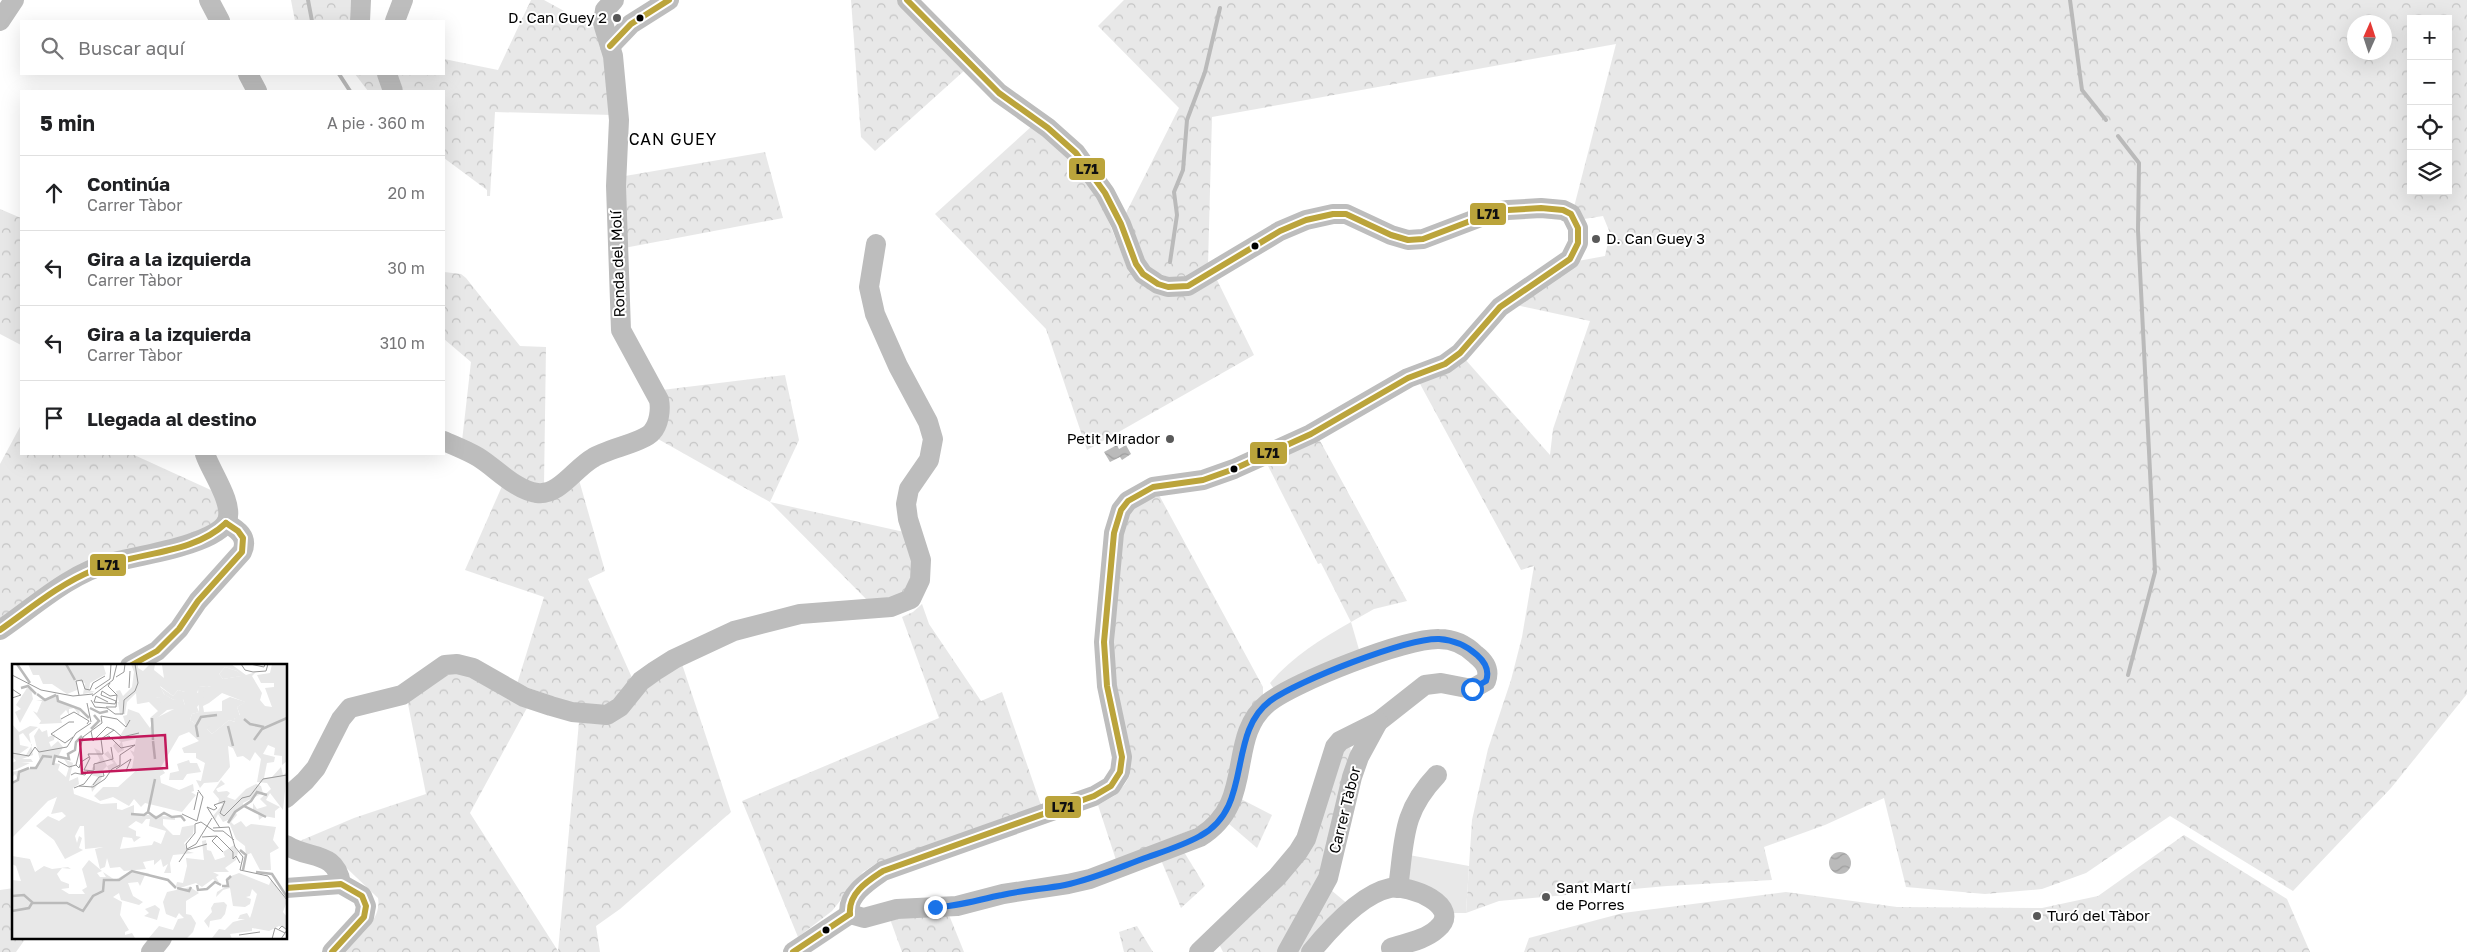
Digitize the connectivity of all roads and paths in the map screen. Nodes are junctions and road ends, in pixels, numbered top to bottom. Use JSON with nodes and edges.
{"nodes":[{"id":1,"x":14,"y":0,"type":"edge"},
{"id":2,"x":209,"y":0,"type":"edge"},
{"id":3,"x":361,"y":0,"type":"edge"},
{"id":4,"x":403,"y":0,"type":"edge"},
{"id":5,"x":614,"y":0,"type":"edge"},
{"id":6,"x":669,"y":0,"type":"edge"},
{"id":7,"x":907,"y":0,"type":"edge"},
{"id":8,"x":219,"y":20,"type":"edge"},
{"id":9,"x":360,"y":20,"type":"edge"},
{"id":10,"x":395,"y":20,"type":"edge"},
{"id":11,"x":0,"y":21,"type":"edge"},
{"id":12,"x":610,"y":46,"type":"junction"},
{"id":13,"x":249,"y":75,"type":"edge"},
{"id":14,"x":388,"y":75,"type":"edge"},
{"id":15,"x":256,"y":90,"type":"edge"},
{"id":16,"x":393,"y":90,"type":"edge"},
{"id":17,"x":876,"y":244,"type":"dead end"},
{"id":18,"x":445,"y":442,"type":"edge"},
{"id":19,"x":205,"y":455,"type":"edge"},
{"id":20,"x":226,"y":523,"type":"junction"},
{"id":21,"x":0,"y":630,"type":"edge"},
{"id":22,"x":134,"y":664,"type":"edge"},
{"id":23,"x":1378,"y":722,"type":"junction"},
{"id":24,"x":1437,"y":774,"type":"dead end"},
{"id":25,"x":288,"y":796,"type":"edge"},
{"id":26,"x":288,"y":846,"type":"edge"},
{"id":27,"x":341,"y":884,"type":"junction"},
{"id":28,"x":288,"y":888,"type":"edge"},
{"id":29,"x":1398,"y":888,"type":"junction"},
{"id":30,"x":850,"y":914,"type":"junction"},
{"id":31,"x":160,"y":940,"type":"edge"},
{"id":32,"x":1391,"y":948,"type":"dead end"},
{"id":33,"x":150,"y":952,"type":"edge"},
{"id":34,"x":332,"y":952,"type":"edge"},
{"id":35,"x":793,"y":952,"type":"edge"},
{"id":36,"x":1199,"y":952,"type":"edge"},
{"id":37,"x":1286,"y":952,"type":"edge"},
{"id":38,"x":1311,"y":952,"type":"edge"}],
"edges":[{"from":1,"to":11,"type":"street"},
{"from":2,"to":8,"type":"street"},
{"from":3,"to":9,"type":"street"},
{"from":4,"to":10,"type":"street"},
{"from":5,"to":12,"type":"street","name":"Ronda del Molí"},
{"from":6,"to":12,"type":"street"},
{"from":7,"to":30,"type":"street"},
{"from":12,"to":18,"type":"street","name":"Ronda del Molí"},
{"from":13,"to":15,"type":"street"},
{"from":14,"to":16,"type":"street"},
{"from":17,"to":25,"type":"street"},
{"from":19,"to":20,"type":"street"},
{"from":20,"to":21,"type":"street"},
{"from":20,"to":22,"type":"street"},
{"from":23,"to":30,"type":"street","name":"Carrer Tàbor"},
{"from":23,"to":36,"type":"street"},
{"from":23,"to":37,"type":"street","name":"Carrer Tàbor"},
{"from":24,"to":29,"type":"street"},
{"from":26,"to":27,"type":"street"},
{"from":27,"to":28,"type":"street"},
{"from":27,"to":34,"type":"street"},
{"from":29,"to":32,"type":"street"},
{"from":29,"to":38,"type":"street"},
{"from":30,"to":35,"type":"street"},
{"from":31,"to":33,"type":"street"}]}
